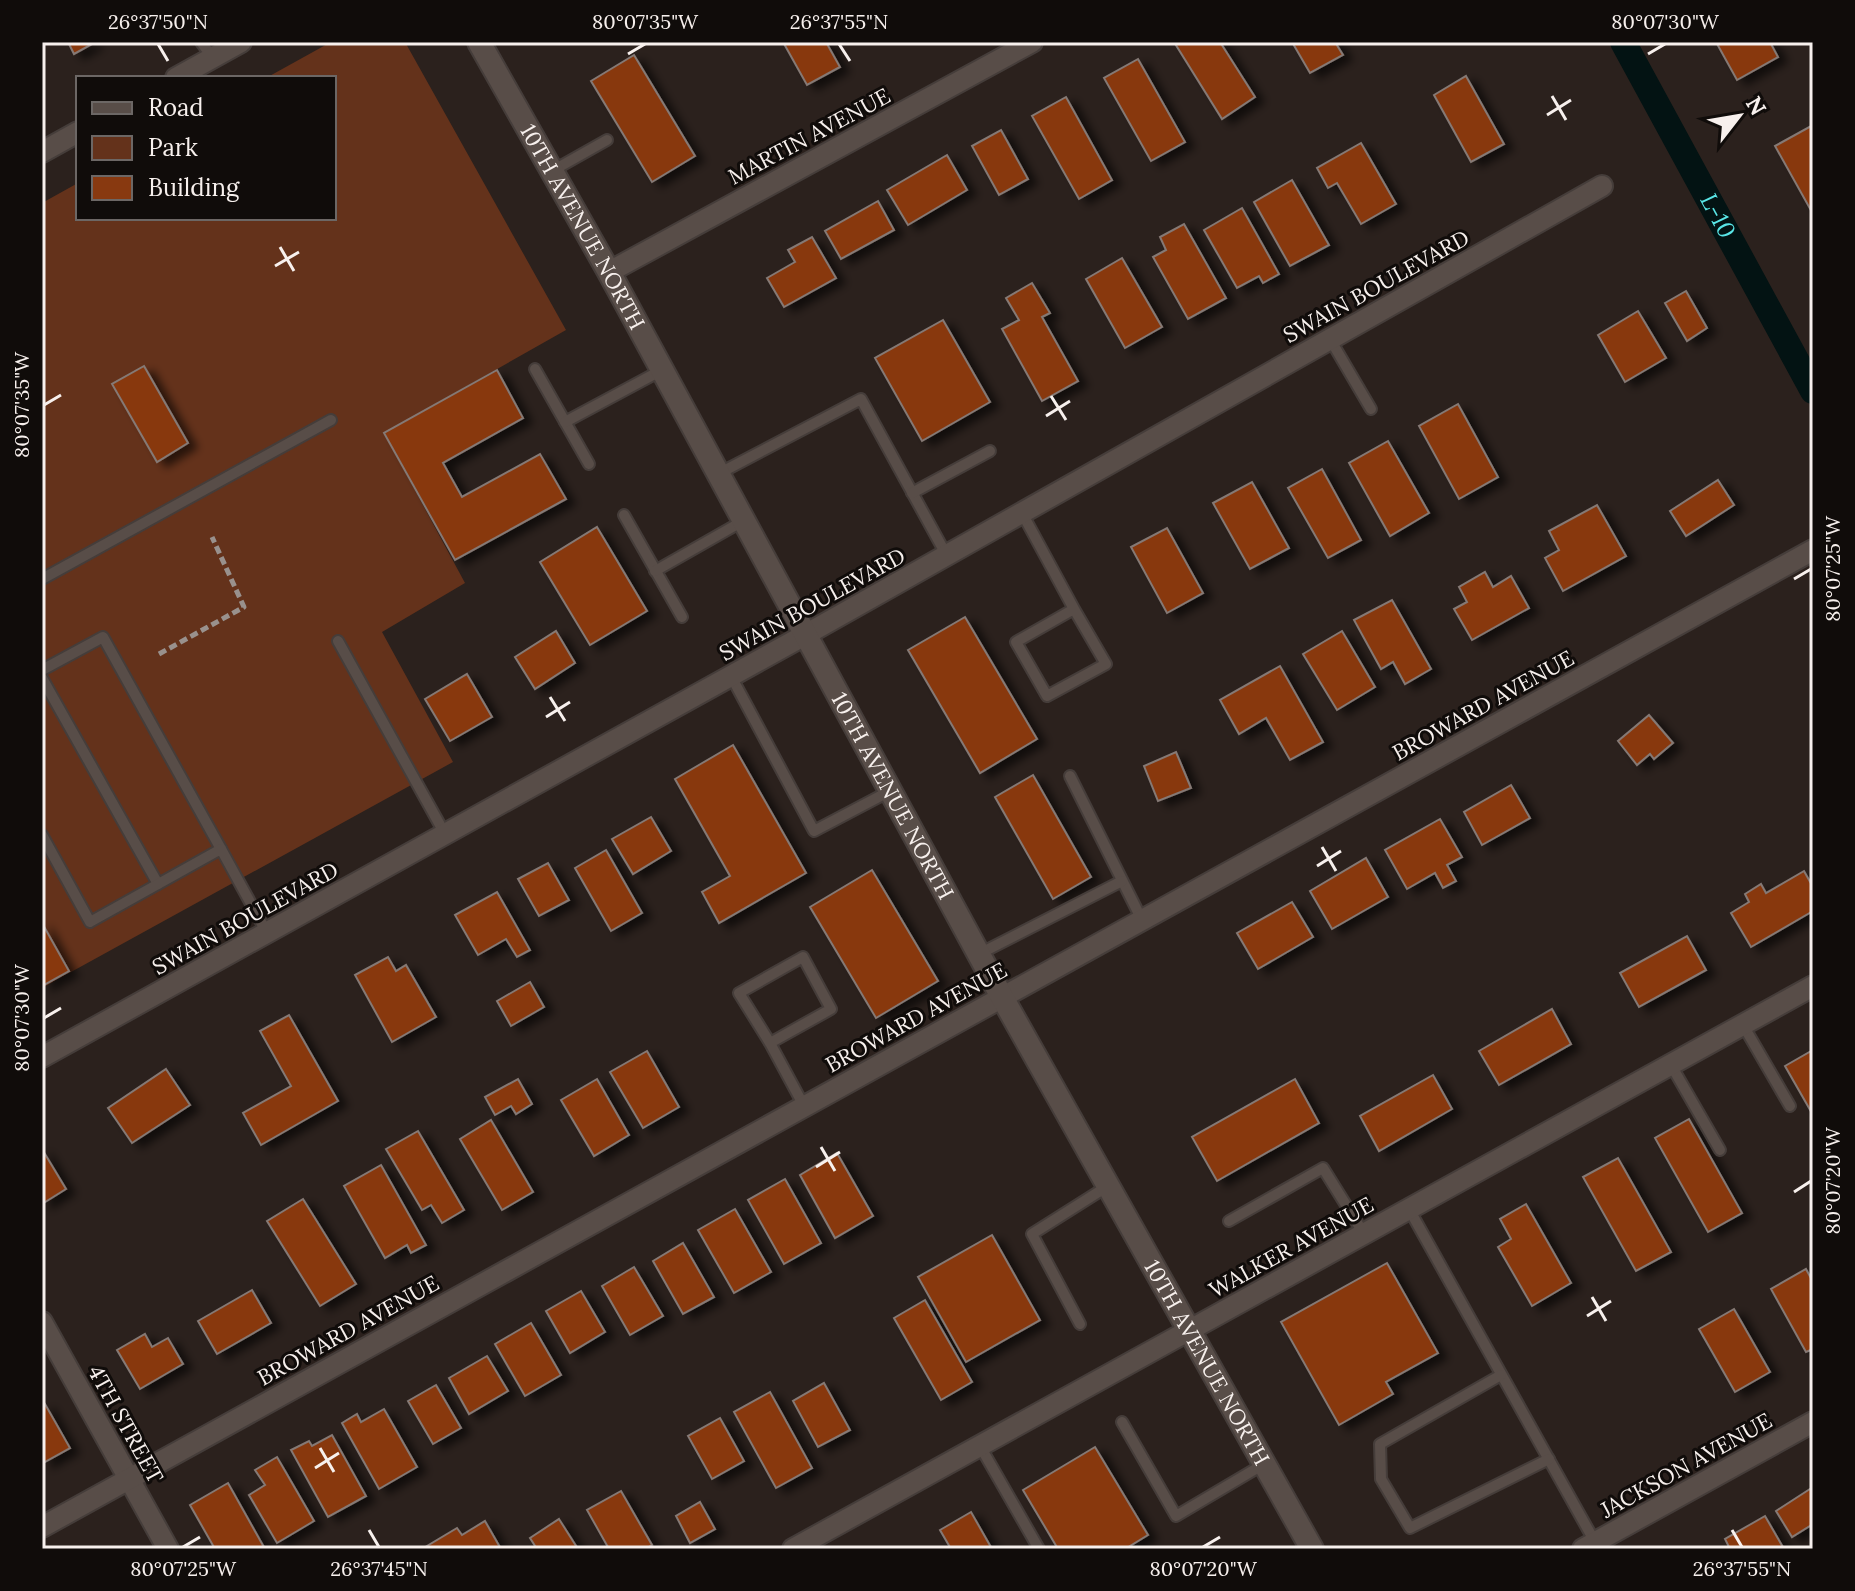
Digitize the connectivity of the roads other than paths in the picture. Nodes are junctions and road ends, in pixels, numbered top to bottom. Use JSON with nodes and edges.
{"nodes":[{"id":1,"x":241,"y":42,"type":"edge"},
{"id":2,"x":479,"y":42,"type":"edge"},
{"id":3,"x":1032,"y":42,"type":"edge"},
{"id":4,"x":207,"y":50,"type":"edge"},
{"id":5,"x":178,"y":76,"type":"edge"},
{"id":6,"x":76,"y":133,"type":"edge"},
{"id":7,"x":607,"y":140,"type":"dead end"},
{"id":8,"x":42,"y":152,"type":"edge"},
{"id":9,"x":552,"y":171,"type":"junction"},
{"id":10,"x":1602,"y":186,"type":"dead end"},
{"id":11,"x":609,"y":272,"type":"junction"},
{"id":12,"x":1330,"y":339,"type":"junction"},
{"id":13,"x":535,"y":369,"type":"dead end"},
{"id":14,"x":662,"y":370,"type":"junction"},
{"id":15,"x":1371,"y":409,"type":"dead end"},
{"id":16,"x":331,"y":420,"type":"dead end"},
{"id":17,"x":565,"y":422,"type":"junction"},
{"id":18,"x":990,"y":451,"type":"dead end"},
{"id":19,"x":589,"y":464,"type":"dead end"},
{"id":20,"x":718,"y":474,"type":"junction"},
{"id":21,"x":912,"y":493,"type":"junction"},
{"id":22,"x":1022,"y":513,"type":"junction"},
{"id":23,"x":624,"y":515,"type":"dead end"},
{"id":24,"x":743,"y":521,"type":"junction"},
{"id":25,"x":1813,"y":550,"type":"edge"},
{"id":26,"x":947,"y":556,"type":"junction"},
{"id":27,"x":655,"y":571,"type":"junction"},
{"id":28,"x":42,"y":579,"type":"edge"},
{"id":29,"x":1074,"y":609,"type":"junction"},
{"id":30,"x":682,"y":617,"type":"dead end"},
{"id":31,"x":805,"y":635,"type":"junction"},
{"id":32,"x":338,"y":641,"type":"dead end"},
{"id":33,"x":42,"y":670,"type":"edge"},
{"id":34,"x":731,"y":676,"type":"junction"},
{"id":35,"x":42,"y":678,"type":"edge"},
{"id":36,"x":1070,"y":776,"type":"dead end"},
{"id":37,"x":890,"y":791,"type":"junction"},
{"id":38,"x":445,"y":834,"type":"junction"},
{"id":39,"x":42,"y":835,"type":"edge"},
{"id":40,"x":221,"y":849,"type":"junction"},
{"id":41,"x":1122,"y":881,"type":"junction"},
{"id":42,"x":158,"y":884,"type":"junction"},
{"id":43,"x":1142,"y":920,"type":"junction"},
{"id":44,"x":267,"y":933,"type":"junction"},
{"id":45,"x":979,"y":954,"type":"junction"},
{"id":46,"x":1813,"y":986,"type":"edge"},
{"id":47,"x":1002,"y":997,"type":"junction"},
{"id":48,"x":1743,"y":1025,"type":"junction"},
{"id":49,"x":770,"y":1043,"type":"junction"},
{"id":50,"x":42,"y":1057,"type":"edge"},
{"id":51,"x":1671,"y":1065,"type":"junction"},
{"id":52,"x":804,"y":1106,"type":"junction"},
{"id":53,"x":1790,"y":1106,"type":"dead end"},
{"id":54,"x":1720,"y":1150,"type":"dead end"},
{"id":55,"x":1108,"y":1186,"type":"junction"},
{"id":56,"x":1409,"y":1209,"type":"junction"},
{"id":57,"x":1229,"y":1221,"type":"dead end"},
{"id":58,"x":1364,"y":1234,"type":"junction"},
{"id":59,"x":42,"y":1322,"type":"edge"},
{"id":60,"x":1080,"y":1324,"type":"dead end"},
{"id":61,"x":1188,"y":1331,"type":"junction"},
{"id":62,"x":1501,"y":1375,"type":"junction"},
{"id":63,"x":1122,"y":1422,"type":"dead end"},
{"id":64,"x":1813,"y":1422,"type":"edge"},
{"id":65,"x":980,"y":1446,"type":"junction"},
{"id":66,"x":1549,"y":1459,"type":"junction"},
{"id":67,"x":1264,"y":1464,"type":"junction"},
{"id":68,"x":129,"y":1479,"type":"junction"},
{"id":69,"x":42,"y":1527,"type":"edge"},
{"id":70,"x":1589,"y":1546,"type":"edge"},
{"id":71,"x":168,"y":1549,"type":"edge"},
{"id":72,"x":793,"y":1549,"type":"edge"},
{"id":73,"x":1039,"y":1549,"type":"edge"},
{"id":74,"x":1312,"y":1549,"type":"edge"}],
"edges":[{"from":1,"to":4,"type":"street"},
{"from":2,"to":9,"type":"street","name":"10TH AVENUE NORTH"},
{"from":3,"to":11,"type":"street","name":"MARTIN AVENUE"},
{"from":4,"to":5,"type":"street"},
{"from":6,"to":8,"type":"street"},
{"from":7,"to":9,"type":"lane"},
{"from":9,"to":11,"type":"street","name":"10TH AVENUE NORTH"},
{"from":10,"to":12,"type":"street","name":"SWAIN BOULEVARD"},
{"from":11,"to":14,"type":"street","name":"10TH AVENUE NORTH"},
{"from":12,"to":15,"type":"lane"},
{"from":12,"to":22,"type":"street","name":"SWAIN BOULEVARD"},
{"from":13,"to":17,"type":"lane"},
{"from":14,"to":17,"type":"lane"},
{"from":14,"to":20,"type":"street","name":"10TH AVENUE NORTH"},
{"from":16,"to":28,"type":"lane"},
{"from":17,"to":19,"type":"lane"},
{"from":18,"to":21,"type":"lane"},
{"from":20,"to":21,"type":"lane"},
{"from":20,"to":24,"type":"street","name":"10TH AVENUE NORTH"},
{"from":21,"to":26,"type":"lane"},
{"from":22,"to":26,"type":"street","name":"SWAIN BOULEVARD"},
{"from":22,"to":29,"type":"lane"},
{"from":23,"to":27,"type":"lane"},
{"from":24,"to":27,"type":"lane"},
{"from":24,"to":31,"type":"street","name":"10TH AVENUE NORTH"},
{"from":25,"to":43,"type":"street","name":"BROWARD AVENUE"},
{"from":26,"to":31,"type":"street","name":"SWAIN BOULEVARD"},
{"from":27,"to":30,"type":"lane"},
{"from":29,"to":29,"type":"lane"},
{"from":31,"to":34,"type":"street","name":"SWAIN BOULEVARD"},
{"from":31,"to":37,"type":"street","name":"10TH AVENUE NORTH"},
{"from":32,"to":38,"type":"lane"},
{"from":33,"to":40,"type":"lane"},
{"from":34,"to":37,"type":"lane"},
{"from":34,"to":38,"type":"street","name":"SWAIN BOULEVARD"},
{"from":35,"to":42,"type":"lane"},
{"from":36,"to":41,"type":"lane"},
{"from":37,"to":45,"type":"street","name":"10TH AVENUE NORTH"},
{"from":38,"to":44,"type":"street","name":"SWAIN BOULEVARD"},
{"from":39,"to":42,"type":"lane"},
{"from":40,"to":42,"type":"lane"},
{"from":40,"to":44,"type":"lane"},
{"from":41,"to":43,"type":"lane"},
{"from":41,"to":45,"type":"lane"},
{"from":43,"to":47,"type":"street","name":"BROWARD AVENUE"},
{"from":44,"to":50,"type":"street","name":"SWAIN BOULEVARD"},
{"from":45,"to":47,"type":"street","name":"10TH AVENUE NORTH"},
{"from":46,"to":48,"type":"street","name":"WALKER AVENUE"},
{"from":47,"to":52,"type":"street","name":"BROWARD AVENUE"},
{"from":47,"to":55,"type":"street","name":"10TH AVENUE NORTH"},
{"from":48,"to":51,"type":"street","name":"WALKER AVENUE"},
{"from":48,"to":53,"type":"lane"},
{"from":49,"to":49,"type":"lane"},
{"from":49,"to":52,"type":"lane"},
{"from":51,"to":54,"type":"lane"},
{"from":51,"to":56,"type":"street","name":"WALKER AVENUE"},
{"from":52,"to":68,"type":"street","name":"BROWARD AVENUE"},
{"from":55,"to":60,"type":"lane"},
{"from":55,"to":61,"type":"street","name":"10TH AVENUE NORTH"},
{"from":56,"to":58,"type":"street","name":"WALKER AVENUE"},
{"from":56,"to":62,"type":"lane"},
{"from":57,"to":58,"type":"lane"},
{"from":58,"to":61,"type":"street","name":"WALKER AVENUE"},
{"from":59,"to":68,"type":"street","name":"4TH STREET"},
{"from":61,"to":65,"type":"street","name":"WALKER AVENUE"},
{"from":61,"to":67,"type":"street","name":"10TH AVENUE NORTH"},
{"from":62,"to":66,"type":"lane"},
{"from":62,"to":66,"type":"lane"},
{"from":63,"to":67,"type":"lane"},
{"from":64,"to":70,"type":"street","name":"JACKSON AVENUE"},
{"from":65,"to":72,"type":"street","name":"WALKER AVENUE"},
{"from":65,"to":73,"type":"lane"},
{"from":66,"to":70,"type":"lane"},
{"from":67,"to":74,"type":"street","name":"10TH AVENUE NORTH"},
{"from":68,"to":69,"type":"street","name":"BROWARD AVENUE"},
{"from":68,"to":71,"type":"street","name":"4TH STREET"}]}
